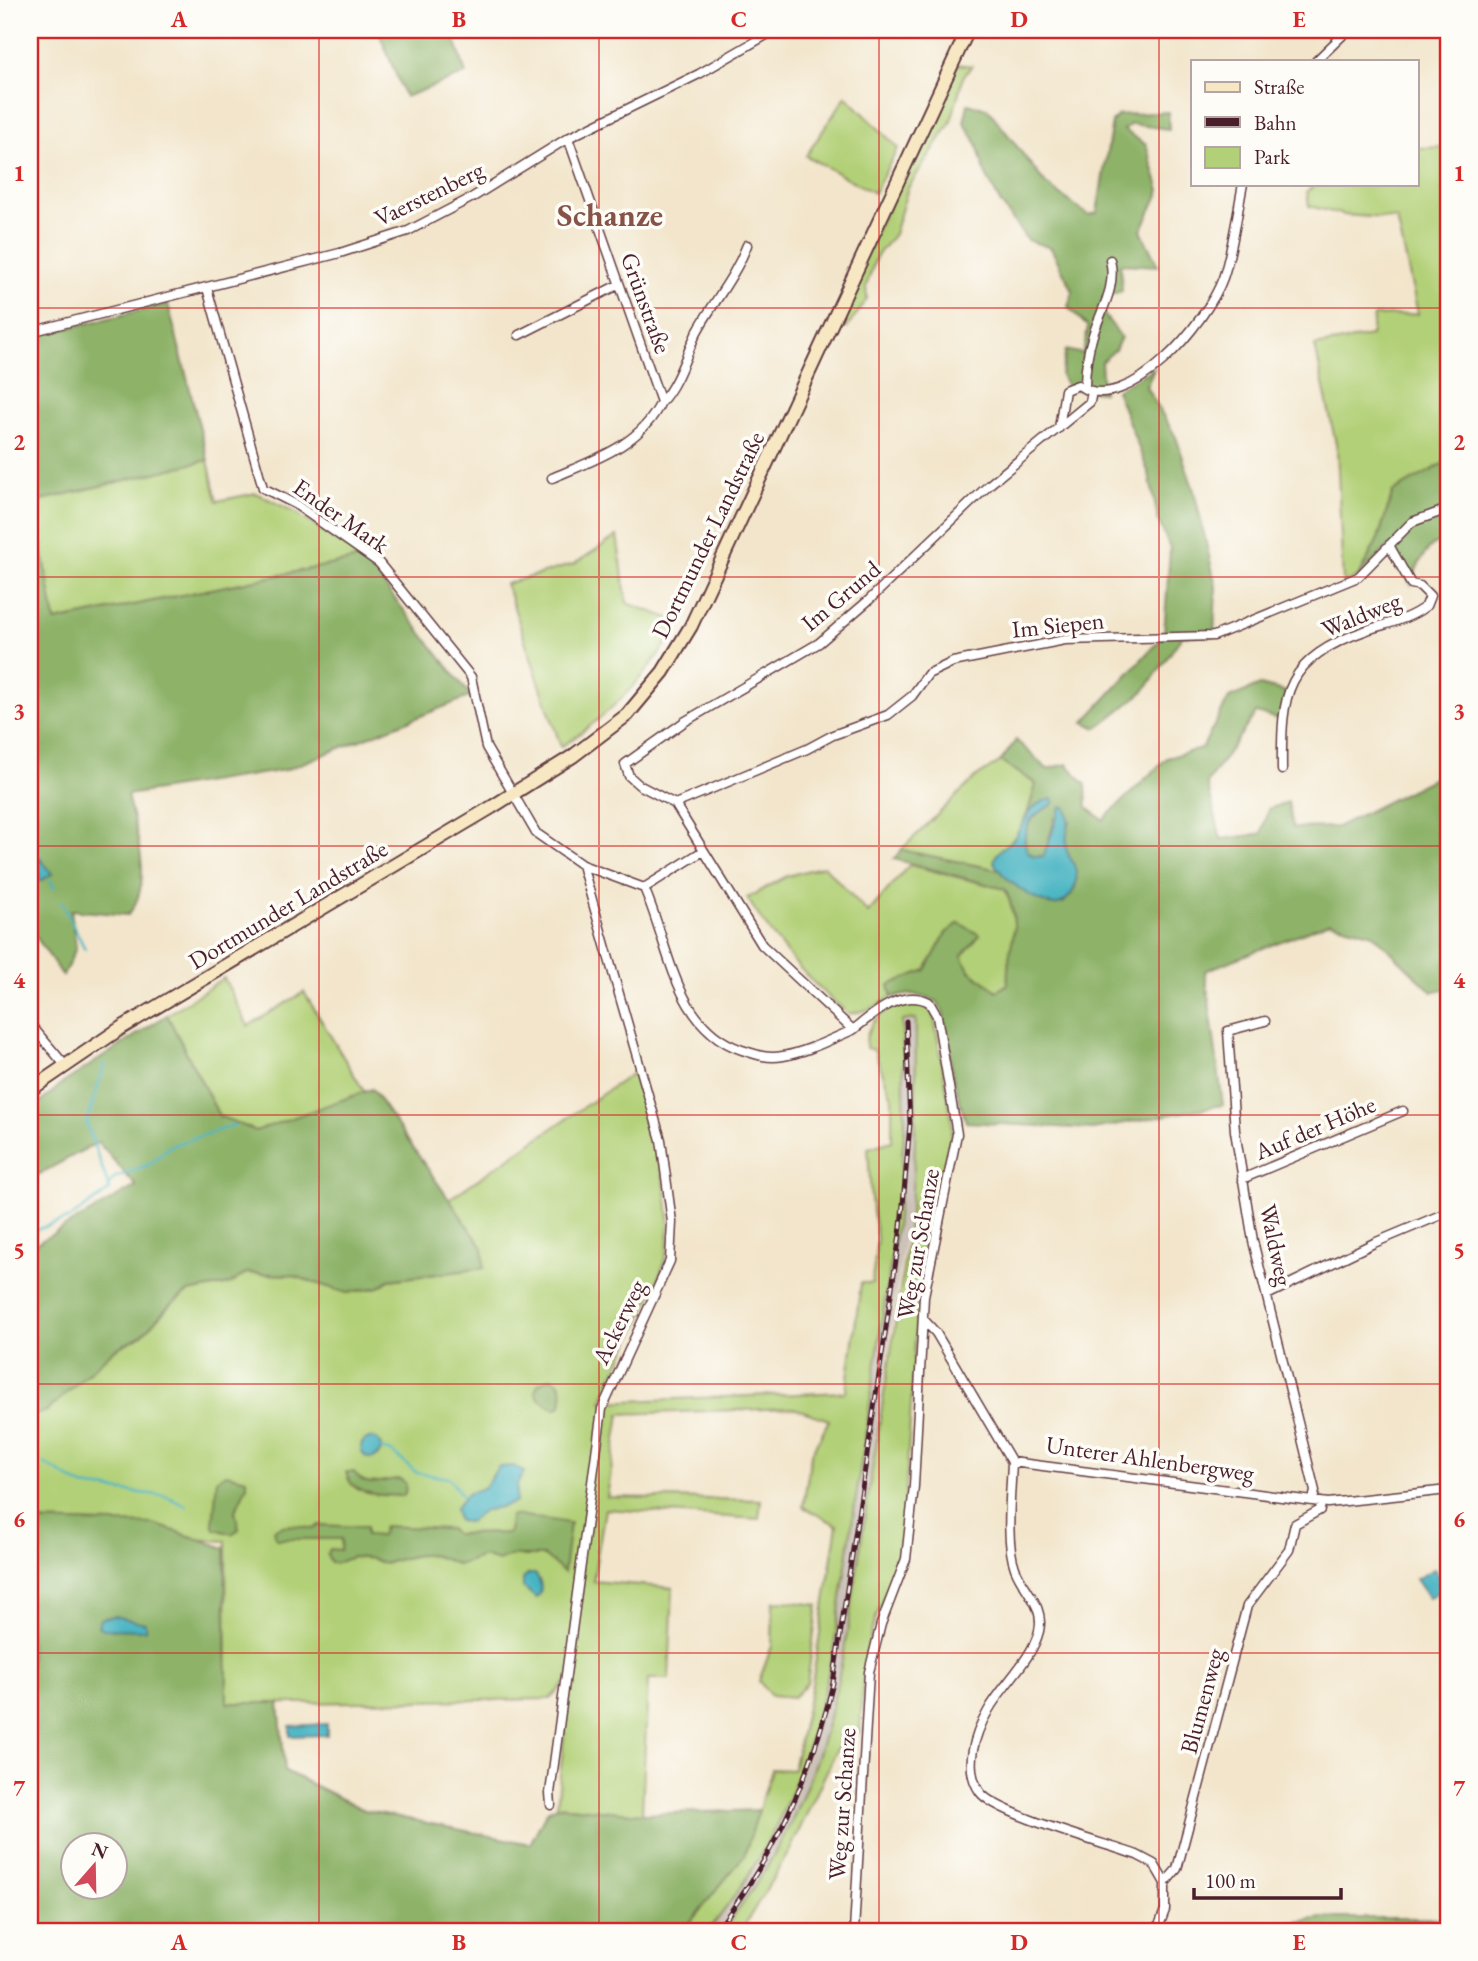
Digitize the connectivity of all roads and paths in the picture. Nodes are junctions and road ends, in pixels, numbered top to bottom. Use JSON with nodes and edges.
{"nodes":[{"id":1,"x":775,"y":30,"type":"edge"},
{"id":2,"x":968,"y":30,"type":"edge"},
{"id":3,"x":1348,"y":30,"type":"edge"},
{"id":4,"x":1317,"y":60,"type":"edge"},
{"id":5,"x":568,"y":138,"type":"junction"},
{"id":6,"x":1243,"y":186,"type":"edge"},
{"id":7,"x":747,"y":245,"type":"dead end"},
{"id":8,"x":1110,"y":260,"type":"dead end"},
{"id":9,"x":618,"y":285,"type":"junction"},
{"id":10,"x":207,"y":288,"type":"junction"},
{"id":11,"x":30,"y":332,"type":"edge"},
{"id":12,"x":519,"y":335,"type":"dead end"},
{"id":13,"x":1088,"y":390,"type":"junction"},
{"id":14,"x":661,"y":402,"type":"junction"},
{"id":15,"x":1059,"y":428,"type":"junction"},
{"id":16,"x":552,"y":478,"type":"dead end"},
{"id":17,"x":1448,"y":509,"type":"edge"},
{"id":18,"x":1389,"y":545,"type":"junction"},
{"id":19,"x":1282,"y":770,"type":"dead end"},
{"id":20,"x":514,"y":793,"type":"junction"},
{"id":21,"x":675,"y":804,"type":"junction"},
{"id":22,"x":703,"y":851,"type":"junction"},
{"id":23,"x":582,"y":865,"type":"junction"},
{"id":24,"x":645,"y":888,"type":"junction"},
{"id":25,"x":1265,"y":1021,"type":"dead end"},
{"id":26,"x":30,"y":1024,"type":"edge"},
{"id":27,"x":853,"y":1030,"type":"junction"},
{"id":28,"x":64,"y":1064,"type":"junction"},
{"id":29,"x":30,"y":1090,"type":"edge"},
{"id":30,"x":1403,"y":1111,"type":"dead end"},
{"id":31,"x":1242,"y":1179,"type":"junction"},
{"id":32,"x":1448,"y":1212,"type":"edge"},
{"id":33,"x":1267,"y":1295,"type":"junction"},
{"id":34,"x":924,"y":1320,"type":"junction"},
{"id":35,"x":1013,"y":1462,"type":"junction"},
{"id":36,"x":1448,"y":1490,"type":"edge"},
{"id":37,"x":1317,"y":1501,"type":"junction"},
{"id":38,"x":551,"y":1805,"type":"dead end"},
{"id":39,"x":1166,"y":1882,"type":"junction"},
{"id":40,"x":854,"y":1931,"type":"edge"},
{"id":41,"x":1157,"y":1931,"type":"edge"}],
"edges":[{"from":1,"to":5,"type":"street","name":"Vaerstenberg"},
{"from":2,"to":20,"type":"main road","name":"Dortmunder Landstraße"},
{"from":3,"to":4,"type":"street"},
{"from":5,"to":9,"type":"street","name":"Grünstraße"},
{"from":5,"to":10,"type":"street","name":"Vaerstenberg"},
{"from":6,"to":13,"type":"street"},
{"from":7,"to":14,"type":"street","name":"Grünstraße"},
{"from":8,"to":13,"type":"street"},
{"from":9,"to":12,"type":"street"},
{"from":9,"to":14,"type":"street","name":"Grünstraße"},
{"from":10,"to":11,"type":"street","name":"Vaerstenberg"},
{"from":10,"to":20,"type":"street","name":"Ender Mark"},
{"from":13,"to":15,"type":"street","name":"Im Grund"},
{"from":13,"to":15,"type":"street"},
{"from":14,"to":16,"type":"street","name":"Grünstraße"},
{"from":15,"to":21,"type":"street","name":"Im Grund"},
{"from":17,"to":18,"type":"street","name":"Im Siepen"},
{"from":18,"to":19,"type":"street","name":"Waldweg"},
{"from":18,"to":21,"type":"street","name":"Im Siepen"},
{"from":20,"to":23,"type":"street","name":"Ender Mark"},
{"from":20,"to":28,"type":"main road","name":"Dortmunder Landstraße"},
{"from":21,"to":22,"type":"street"},
{"from":22,"to":24,"type":"street"},
{"from":22,"to":27,"type":"street"},
{"from":23,"to":24,"type":"street","name":"Ender Mark"},
{"from":23,"to":38,"type":"street","name":"Ackerweg"},
{"from":24,"to":27,"type":"street"},
{"from":25,"to":31,"type":"street","name":"Waldweg"},
{"from":26,"to":28,"type":"street"},
{"from":27,"to":34,"type":"street","name":"Weg zur Schanze"},
{"from":28,"to":29,"type":"main road","name":"Dortmunder Landstraße"},
{"from":30,"to":31,"type":"street","name":"Auf der Höhe"},
{"from":31,"to":33,"type":"street","name":"Waldweg"},
{"from":32,"to":33,"type":"street"},
{"from":33,"to":37,"type":"street","name":"Waldweg"},
{"from":34,"to":35,"type":"street","name":"Unterer Ahlenbergweg"},
{"from":34,"to":40,"type":"street","name":"Weg zur Schanze"},
{"from":35,"to":37,"type":"street","name":"Unterer Ahlenbergweg"},
{"from":35,"to":39,"type":"street"},
{"from":36,"to":37,"type":"street","name":"Unterer Ahlenbergweg"},
{"from":37,"to":39,"type":"street","name":"Blumenweg"},
{"from":39,"to":41,"type":"street","name":"Blumenweg"}]}
